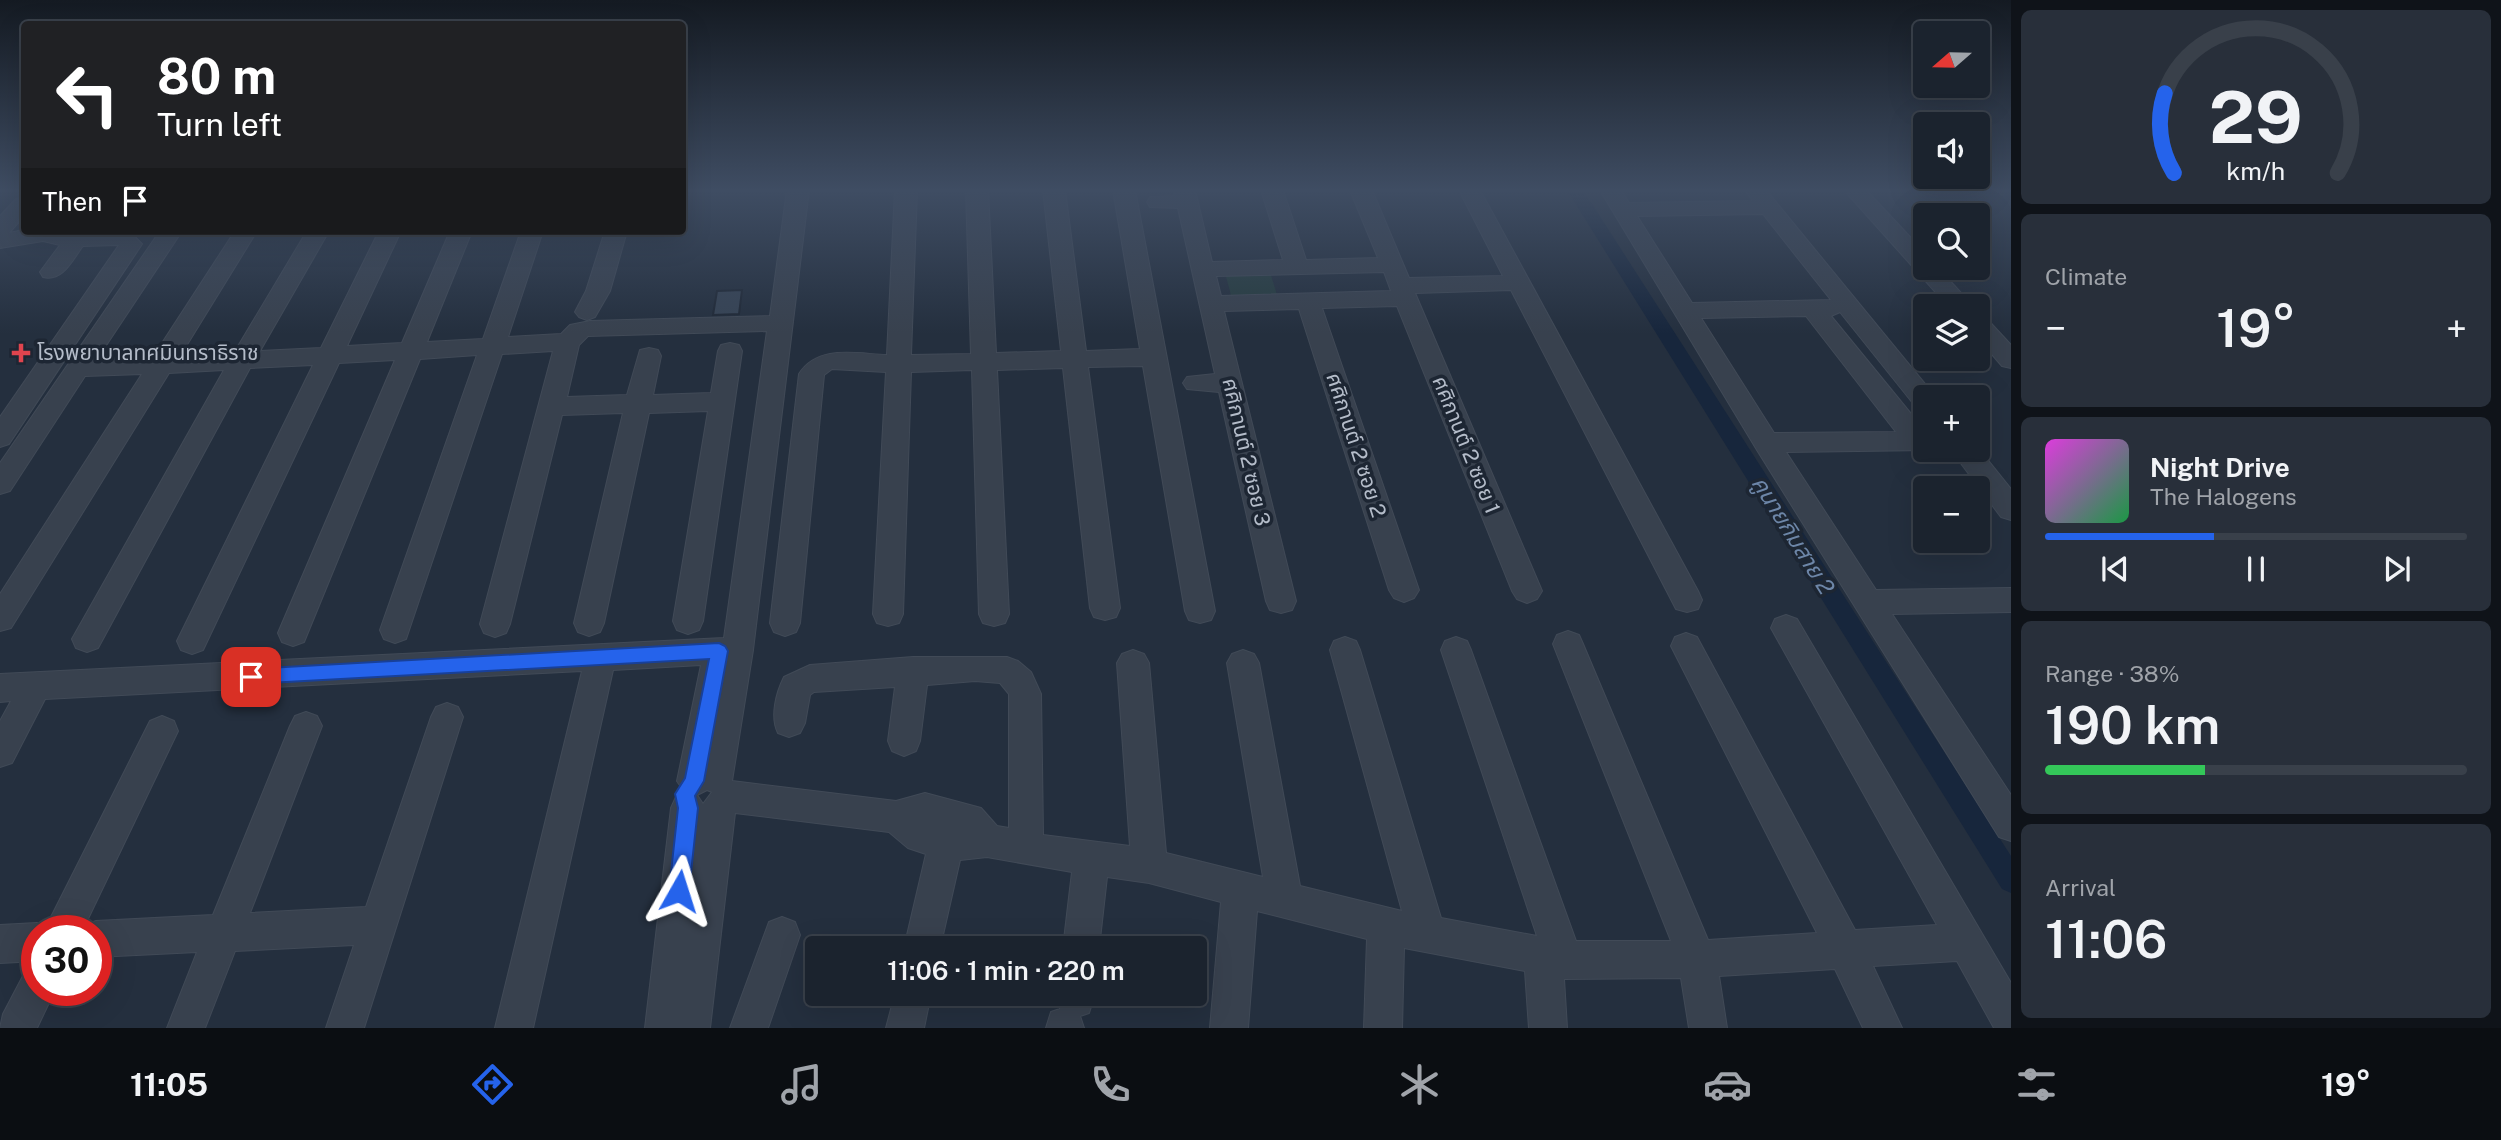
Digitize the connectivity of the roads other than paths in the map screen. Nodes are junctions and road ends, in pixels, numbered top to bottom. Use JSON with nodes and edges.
{"nodes":[{"id":1,"x":67,"y":238,"type":"edge"},
{"id":2,"x":166,"y":238,"type":"edge"},
{"id":3,"x":242,"y":238,"type":"edge"},
{"id":4,"x":314,"y":238,"type":"edge"},
{"id":5,"x":387,"y":238,"type":"edge"},
{"id":6,"x":458,"y":238,"type":"edge"},
{"id":7,"x":530,"y":238,"type":"edge"},
{"id":8,"x":614,"y":238,"type":"edge"},
{"id":9,"x":792,"y":238,"type":"edge"},
{"id":10,"x":904,"y":238,"type":"edge"},
{"id":11,"x":979,"y":238,"type":"edge"},
{"id":12,"x":1060,"y":238,"type":"edge"},
{"id":13,"x":1133,"y":238,"type":"edge"},
{"id":14,"x":1196,"y":238,"type":"edge"},
{"id":15,"x":1288,"y":238,"type":"edge"},
{"id":16,"x":1382,"y":238,"type":"edge"},
{"id":17,"x":1494,"y":238,"type":"edge"},
{"id":18,"x":1641,"y":238,"type":"edge"},
{"id":19,"x":1795,"y":238,"type":"edge"},
{"id":20,"x":1898,"y":238,"type":"edge"},
{"id":21,"x":76,"y":240,"type":"junction"},
{"id":22,"x":1913,"y":254,"type":"edge"},
{"id":23,"x":1297,"y":267,"type":"junction"},
{"id":24,"x":1203,"y":269,"type":"junction"},
{"id":25,"x":51,"y":272,"type":"dead end"},
{"id":26,"x":1515,"y":279,"type":"junction"},
{"id":27,"x":1937,"y":280,"type":"edge"},
{"id":28,"x":1399,"y":281,"type":"junction"},
{"id":29,"x":1950,"y":294,"type":"edge"},
{"id":30,"x":1308,"y":301,"type":"junction"},
{"id":31,"x":1211,"y":304,"type":"junction"},
{"id":32,"x":1812,"y":308,"type":"junction"},
{"id":33,"x":1852,"y":309,"type":"junction"},
{"id":34,"x":1687,"y":311,"type":"junction"},
{"id":35,"x":783,"y":313,"type":"junction"},
{"id":36,"x":586,"y":325,"type":"junction"},
{"id":37,"x":1990,"y":337,"type":"edge"},
{"id":38,"x":493,"y":346,"type":"junction"},
{"id":39,"x":730,"y":351,"type":"dead end"},
{"id":40,"x":413,"y":352,"type":"junction"},
{"id":41,"x":329,"y":355,"type":"junction"},
{"id":42,"x":649,"y":356,"type":"dead end"},
{"id":43,"x":1154,"y":357,"type":"junction"},
{"id":44,"x":1074,"y":358,"type":"junction"},
{"id":45,"x":242,"y":360,"type":"junction"},
{"id":46,"x":2011,"y":360,"type":"edge"},
{"id":47,"x":985,"y":363,"type":"junction"},
{"id":48,"x":899,"y":364,"type":"junction"},
{"id":49,"x":162,"y":365,"type":"junction"},
{"id":50,"x":78,"y":368,"type":"junction"},
{"id":51,"x":1196,"y":383,"type":"dead end"},
{"id":52,"x":1230,"y":383,"type":"junction"},
{"id":53,"x":1913,"y":386,"type":"edge"},
{"id":54,"x":722,"y":402,"type":"junction"},
{"id":55,"x":639,"y":404,"type":"junction"},
{"id":56,"x":551,"y":406,"type":"junction"},
{"id":57,"x":1913,"y":431,"type":"edge"},
{"id":58,"x":0,"y":437,"type":"edge"},
{"id":59,"x":1913,"y":441,"type":"edge"},
{"id":60,"x":1766,"y":443,"type":"junction"},
{"id":61,"x":1974,"y":462,"type":"edge"},
{"id":62,"x":0,"y":484,"type":"edge"},
{"id":63,"x":2011,"y":509,"type":"edge"},
{"id":64,"x":1404,"y":590,"type":"dead end"},
{"id":65,"x":1527,"y":591,"type":"dead end"},
{"id":66,"x":1687,"y":600,"type":"dead end"},
{"id":67,"x":2011,"y":600,"type":"edge"},
{"id":68,"x":1281,"y":601,"type":"dead end"},
{"id":69,"x":1868,"y":603,"type":"junction"},
{"id":70,"x":1105,"y":608,"type":"dead end"},
{"id":71,"x":1200,"y":611,"type":"dead end"},
{"id":72,"x":888,"y":614,"type":"dead end"},
{"id":73,"x":994,"y":614,"type":"dead end"},
{"id":74,"x":0,"y":619,"type":"edge"},
{"id":75,"x":688,"y":621,"type":"dead end"},
{"id":76,"x":589,"y":623,"type":"dead end"},
{"id":77,"x":785,"y":623,"type":"dead end"},
{"id":78,"x":495,"y":624,"type":"dead end"},
{"id":79,"x":1786,"y":628,"type":"dead end"},
{"id":80,"x":395,"y":630,"type":"dead end"},
{"id":81,"x":293,"y":633,"type":"dead end"},
{"id":82,"x":87,"y":639,"type":"dead end"},
{"id":83,"x":192,"y":641,"type":"dead end"},
{"id":84,"x":1568,"y":644,"type":"dead end"},
{"id":85,"x":1686,"y":646,"type":"dead end"},
{"id":86,"x":1345,"y":650,"type":"dead end"},
{"id":87,"x":1456,"y":650,"type":"dead end"},
{"id":88,"x":729,"y":651,"type":"junction"},
{"id":89,"x":1133,"y":663,"type":"dead end"},
{"id":90,"x":1243,"y":663,"type":"dead end"},
{"id":91,"x":913,"y":670,"type":"junction"},
{"id":92,"x":598,"y":671,"type":"dead end"},
{"id":93,"x":0,"y":688,"type":"edge"},
{"id":94,"x":35,"y":688,"type":"junction"},
{"id":95,"x":447,"y":717,"type":"dead end"},
{"id":96,"x":789,"y":723,"type":"dead end"},
{"id":97,"x":306,"y":726,"type":"dead end"},
{"id":98,"x":162,"y":731,"type":"dead end"},
{"id":99,"x":904,"y":741,"type":"dead end"},
{"id":100,"x":0,"y":752,"type":"edge"},
{"id":101,"x":709,"y":794,"type":"junction"},
{"id":102,"x":896,"y":817,"type":"junction"},
{"id":103,"x":2008,"y":817,"type":"edge"},
{"id":104,"x":947,"y":840,"type":"junction"},
{"id":105,"x":987,"y":840,"type":"junction"},
{"id":106,"x":1026,"y":849,"type":"junction"},
{"id":107,"x":1092,"y":858,"type":"junction"},
{"id":108,"x":1149,"y":866,"type":"junction"},
{"id":109,"x":1240,"y":891,"type":"junction"},
{"id":110,"x":1285,"y":901,"type":"junction"},
{"id":111,"x":71,"y":915,"type":"edge"},
{"id":112,"x":379,"y":926,"type":"junction"},
{"id":113,"x":1386,"y":926,"type":"junction"},
{"id":114,"x":224,"y":933,"type":"junction"},
{"id":115,"x":1427,"y":933,"type":"junction"},
{"id":116,"x":782,"y":935,"type":"dead end"},
{"id":117,"x":925,"y":936,"type":"edge"},
{"id":118,"x":1082,"y":936,"type":"edge"},
{"id":119,"x":112,"y":938,"type":"edge"},
{"id":120,"x":1965,"y":942,"type":"junction"},
{"id":121,"x":21,"y":943,"type":"edge"},
{"id":122,"x":0,"y":944,"type":"edge"},
{"id":123,"x":1846,"y":951,"type":"junction"},
{"id":124,"x":1553,"y":958,"type":"junction"},
{"id":125,"x":1698,"y":959,"type":"junction"},
{"id":126,"x":28,"y":1006,"type":"edge"},
{"id":127,"x":2011,"y":1020,"type":"edge"},
{"id":128,"x":18,"y":1028,"type":"edge"},
{"id":129,"x":186,"y":1028,"type":"edge"},
{"id":130,"x":345,"y":1028,"type":"edge"},
{"id":131,"x":514,"y":1028,"type":"edge"},
{"id":132,"x":664,"y":1028,"type":"edge"},
{"id":133,"x":691,"y":1028,"type":"edge"},
{"id":134,"x":749,"y":1028,"type":"edge"},
{"id":135,"x":1228,"y":1028,"type":"edge"},
{"id":136,"x":1383,"y":1028,"type":"edge"},
{"id":137,"x":1548,"y":1028,"type":"edge"},
{"id":138,"x":1708,"y":1028,"type":"edge"},
{"id":139,"x":1728,"y":1028,"type":"edge"},
{"id":140,"x":1883,"y":1028,"type":"edge"}],
"edges":[{"from":1,"to":21,"type":"street"},
{"from":2,"to":50,"type":"street"},
{"from":3,"to":49,"type":"street"},
{"from":4,"to":45,"type":"street"},
{"from":5,"to":41,"type":"street"},
{"from":6,"to":40,"type":"street"},
{"from":7,"to":38,"type":"street"},
{"from":8,"to":36,"type":"street"},
{"from":9,"to":35,"type":"street"},
{"from":10,"to":48,"type":"street"},
{"from":11,"to":47,"type":"street"},
{"from":12,"to":44,"type":"street"},
{"from":13,"to":43,"type":"street"},
{"from":14,"to":24,"type":"street","name":"ศศิกานต์ 2 ซอย 3"},
{"from":15,"to":23,"type":"street"},
{"from":16,"to":28,"type":"street","name":"ศศิกานต์ 2 ซอย 1"},
{"from":17,"to":26,"type":"street"},
{"from":18,"to":34,"type":"street"},
{"from":19,"to":33,"type":"street"},
{"from":20,"to":22,"type":"street"},
{"from":21,"to":25,"type":"street"},
{"from":21,"to":58,"type":"street"},
{"from":23,"to":24,"type":"street"},
{"from":23,"to":28,"type":"street"},
{"from":24,"to":31,"type":"street","name":"ศศิกานต์ 2 ซอย 3"},
{"from":26,"to":28,"type":"street"},
{"from":26,"to":66,"type":"street"},
{"from":27,"to":29,"type":"street"},
{"from":28,"to":30,"type":"street"},
{"from":28,"to":65,"type":"street","name":"ศศิกานต์ 2 ซอย 1"},
{"from":30,"to":31,"type":"street"},
{"from":30,"to":64,"type":"street","name":"ศศิกานต์ 2 ซอย 2"},
{"from":31,"to":52,"type":"street","name":"ศศิกานต์ 2 ซอย 3"},
{"from":32,"to":33,"type":"street"},
{"from":32,"to":34,"type":"street"},
{"from":32,"to":57,"type":"street"},
{"from":33,"to":53,"type":"street"},
{"from":34,"to":60,"type":"street"},
{"from":35,"to":36,"type":"street"},
{"from":35,"to":88,"type":"street"},
{"from":36,"to":38,"type":"street"},
{"from":36,"to":56,"type":"street"},
{"from":37,"to":46,"type":"street"},
{"from":38,"to":40,"type":"street"},
{"from":38,"to":80,"type":"street"},
{"from":39,"to":54,"type":"street"},
{"from":40,"to":41,"type":"street"},
{"from":40,"to":81,"type":"street"},
{"from":41,"to":45,"type":"street"},
{"from":41,"to":83,"type":"street"},
{"from":42,"to":55,"type":"street"},
{"from":43,"to":44,"type":"street"},
{"from":43,"to":71,"type":"street"},
{"from":44,"to":47,"type":"street"},
{"from":44,"to":70,"type":"street"},
{"from":45,"to":49,"type":"street"},
{"from":45,"to":82,"type":"street"},
{"from":47,"to":48,"type":"street"},
{"from":47,"to":73,"type":"street"},
{"from":48,"to":72,"type":"street"},
{"from":48,"to":77,"type":"street"},
{"from":49,"to":50,"type":"street"},
{"from":49,"to":74,"type":"street"},
{"from":50,"to":62,"type":"street"},
{"from":51,"to":52,"type":"street"},
{"from":52,"to":68,"type":"street","name":"ศศิกานต์ 2 ซอย 3"},
{"from":54,"to":55,"type":"street"},
{"from":54,"to":75,"type":"street"},
{"from":55,"to":56,"type":"street"},
{"from":55,"to":76,"type":"street"},
{"from":56,"to":78,"type":"street"},
{"from":59,"to":60,"type":"street"},
{"from":60,"to":69,"type":"street"},
{"from":61,"to":63,"type":"street"},
{"from":67,"to":69,"type":"street"},
{"from":69,"to":103,"type":"street"},
{"from":79,"to":120,"type":"street"},
{"from":84,"to":125,"type":"street"},
{"from":85,"to":123,"type":"street"},
{"from":86,"to":115,"type":"street"},
{"from":87,"to":124,"type":"street"},
{"from":88,"to":94,"type":"street"},
{"from":88,"to":101,"type":"street"},
{"from":89,"to":108,"type":"street"},
{"from":90,"to":110,"type":"street"},
{"from":91,"to":96,"type":"street"},
{"from":91,"to":99,"type":"street"},
{"from":91,"to":106,"type":"street"},
{"from":92,"to":131,"type":"street"},
{"from":93,"to":94,"type":"street"},
{"from":94,"to":100,"type":"street"},
{"from":95,"to":112,"type":"street"},
{"from":97,"to":114,"type":"street"},
{"from":98,"to":111,"type":"street"},
{"from":101,"to":102,"type":"street"},
{"from":101,"to":132,"type":"street"},
{"from":101,"to":133,"type":"street"},
{"from":102,"to":104,"type":"street"},
{"from":102,"to":105,"type":"street"},
{"from":104,"to":105,"type":"street"},
{"from":104,"to":117,"type":"street"},
{"from":105,"to":106,"type":"street"},
{"from":106,"to":107,"type":"street"},
{"from":107,"to":108,"type":"street"},
{"from":107,"to":118,"type":"street"},
{"from":108,"to":109,"type":"street"},
{"from":109,"to":110,"type":"street"},
{"from":109,"to":135,"type":"street"},
{"from":110,"to":113,"type":"street"},
{"from":112,"to":114,"type":"street"},
{"from":112,"to":130,"type":"street"},
{"from":113,"to":115,"type":"street"},
{"from":113,"to":136,"type":"street"},
{"from":114,"to":119,"type":"street"},
{"from":114,"to":129,"type":"street"},
{"from":115,"to":124,"type":"street"},
{"from":116,"to":134,"type":"street"},
{"from":120,"to":123,"type":"street"},
{"from":120,"to":127,"type":"street"},
{"from":121,"to":122,"type":"street"},
{"from":123,"to":125,"type":"street"},
{"from":123,"to":140,"type":"street"},
{"from":124,"to":125,"type":"street"},
{"from":124,"to":137,"type":"street"},
{"from":125,"to":138,"type":"street"},
{"from":125,"to":139,"type":"street"},
{"from":126,"to":128,"type":"street"}]}
